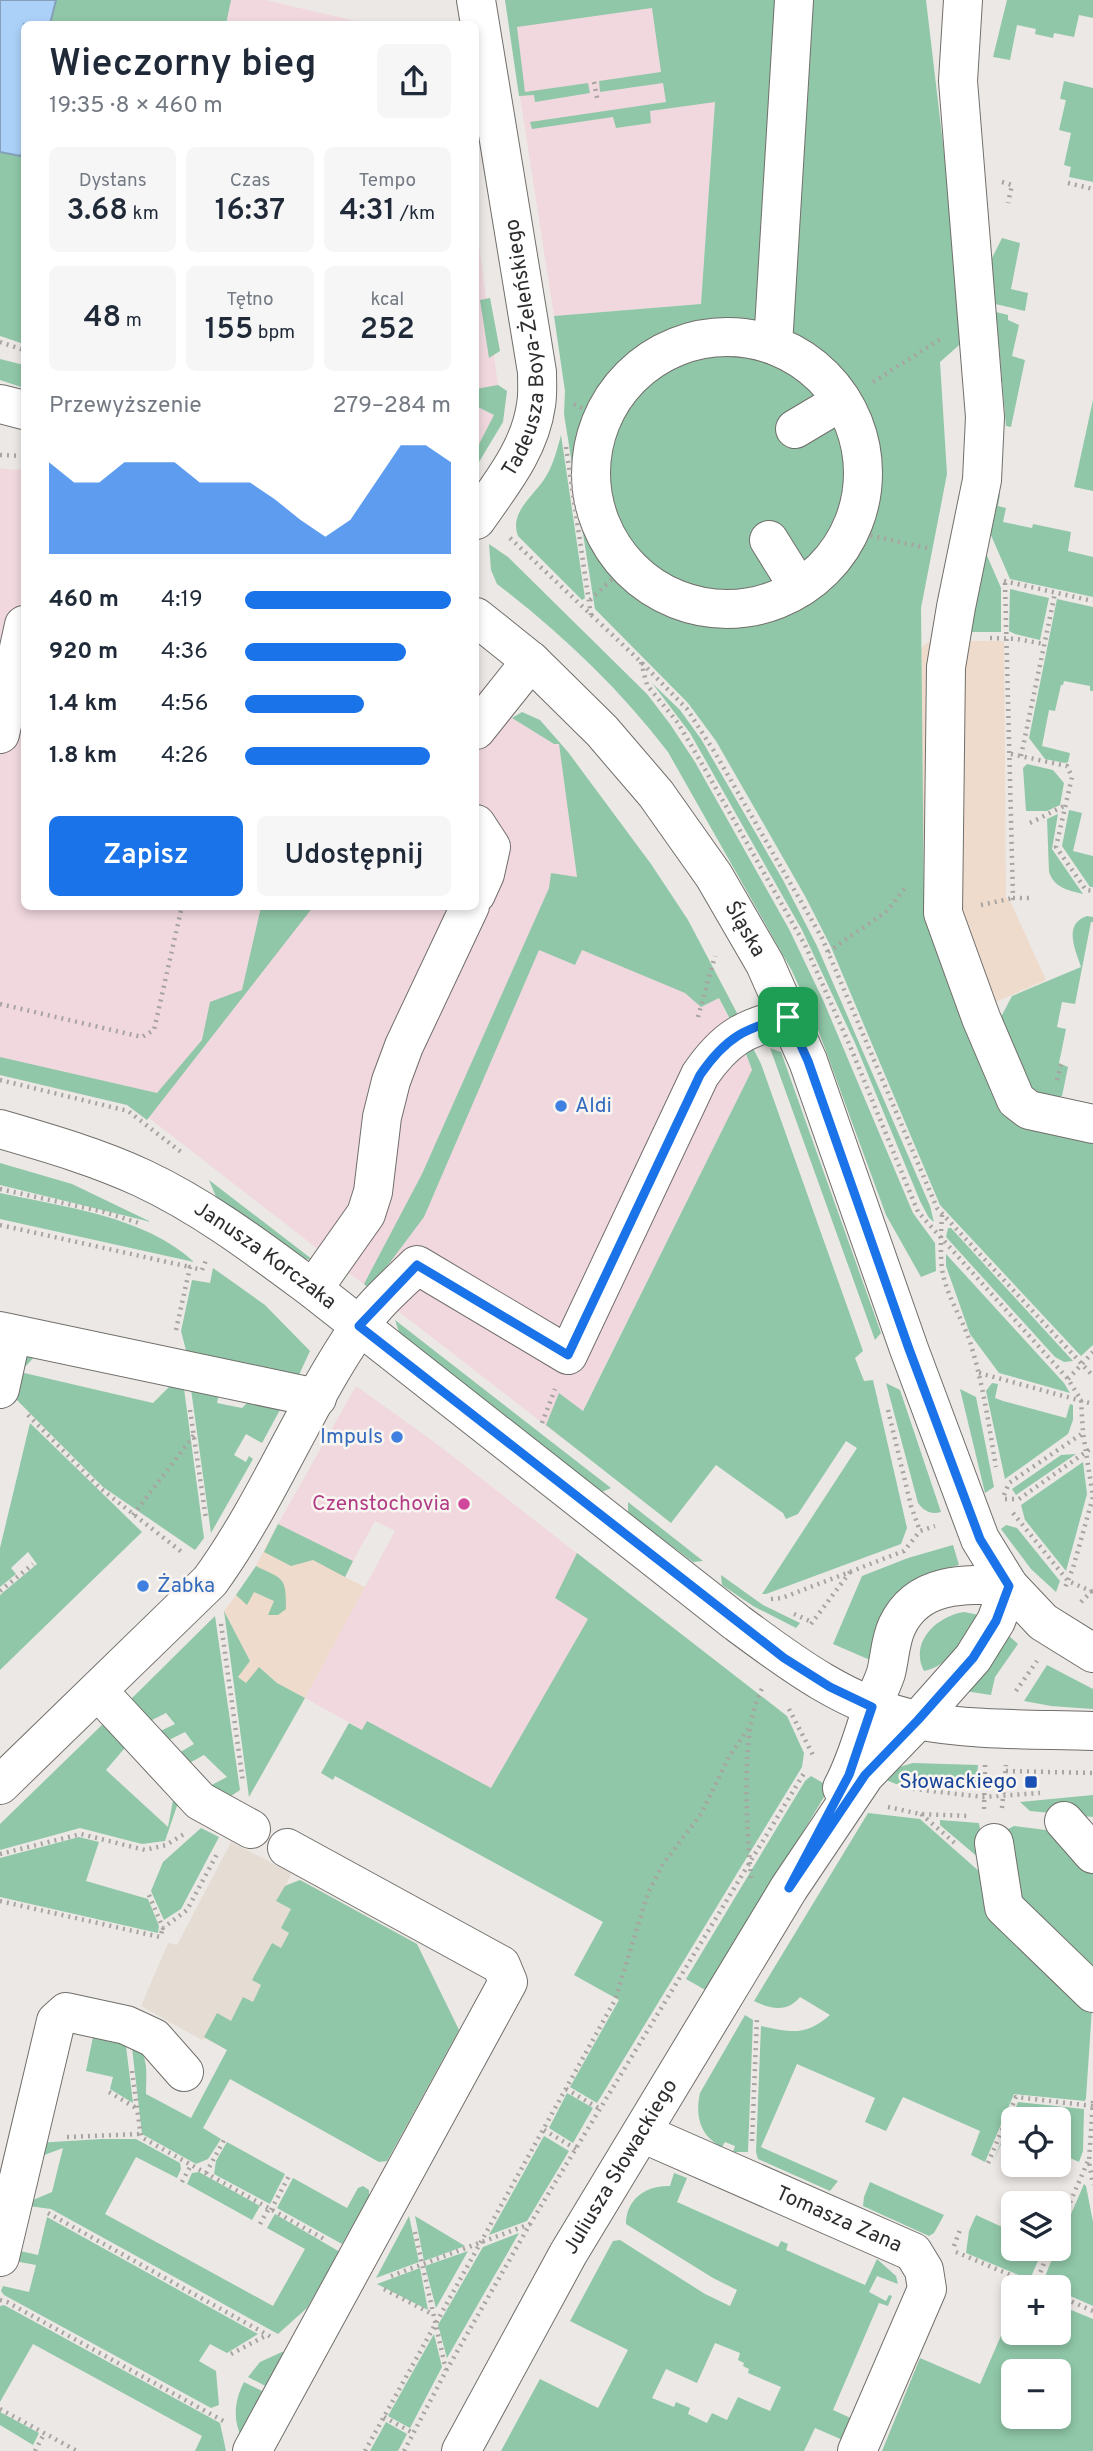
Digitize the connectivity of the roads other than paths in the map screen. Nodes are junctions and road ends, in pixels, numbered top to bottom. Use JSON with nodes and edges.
{"nodes":[{"id":1,"x":476,"y":0,"type":"edge"},
{"id":2,"x":794,"y":0,"type":"edge"},
{"id":3,"x":963,"y":0,"type":"edge"},
{"id":4,"x":773,"y":345,"type":"junction"},
{"id":5,"x":842,"y":401,"type":"junction"},
{"id":6,"x":0,"y":404,"type":"edge"},
{"id":7,"x":21,"y":409,"type":"edge"},
{"id":8,"x":795,"y":429,"type":"dead end"},
{"id":9,"x":491,"y":527,"type":"edge"},
{"id":10,"x":769,"y":540,"type":"dead end"},
{"id":11,"x":799,"y":588,"type":"junction"},
{"id":12,"x":479,"y":619,"type":"edge"},
{"id":13,"x":21,"y":639,"type":"edge"},
{"id":14,"x":531,"y":661,"type":"junction"},
{"id":15,"x":479,"y":726,"type":"edge"},
{"id":16,"x":0,"y":734,"type":"edge"},
{"id":17,"x":479,"y":829,"type":"edge"},
{"id":18,"x":479,"y":887,"type":"edge"},
{"id":19,"x":468,"y":910,"type":"edge"},
{"id":20,"x":788,"y":1017,"type":"junction"},
{"id":21,"x":1093,"y":1124,"type":"edge"},
{"id":22,"x":0,"y":1129,"type":"edge"},
{"id":23,"x":313,"y":1289,"type":"junction"},
{"id":24,"x":359,"y":1326,"type":"junction"},
{"id":25,"x":6,"y":1332,"type":"edge"},
{"id":26,"x":0,"y":1388,"type":"edge"},
{"id":27,"x":317,"y":1398,"type":"junction"},
{"id":28,"x":1009,"y":1586,"type":"junction"},
{"id":29,"x":1093,"y":1653,"type":"edge"},
{"id":30,"x":98,"y":1691,"type":"junction"},
{"id":31,"x":872,"y":1707,"type":"junction"},
{"id":32,"x":918,"y":1720,"type":"junction"},
{"id":33,"x":1093,"y":1731,"type":"edge"},
{"id":34,"x":0,"y":1785,"type":"edge"},
{"id":35,"x":1053,"y":1807,"type":"road end"},
{"id":36,"x":243,"y":1825,"type":"road end"},
{"id":37,"x":989,"y":1830,"type":"road end"},
{"id":38,"x":287,"y":1848,"type":"dead end"},
{"id":39,"x":1093,"y":1854,"type":"edge"},
{"id":40,"x":789,"y":1888,"type":"junction"},
{"id":41,"x":1093,"y":1993,"type":"edge"},
{"id":42,"x":184,"y":2072,"type":"dead end"},
{"id":43,"x":642,"y":2133,"type":"junction"},
{"id":44,"x":0,"y":2257,"type":"edge"},
{"id":45,"x":241,"y":2438,"type":"edge"},
{"id":46,"x":461,"y":2451,"type":"edge"},
{"id":47,"x":857,"y":2451,"type":"edge"}],
"edges":[{"from":1,"to":9,"type":"street","name":"Tadeusza Boya-Żeleńskiego"},
{"from":2,"to":4,"type":"street"},
{"from":3,"to":21,"type":"street"},
{"from":4,"to":5,"type":"street"},
{"from":4,"to":11,"type":"street"},
{"from":5,"to":8,"type":"street"},
{"from":5,"to":11,"type":"street"},
{"from":6,"to":7,"type":"street"},
{"from":10,"to":11,"type":"street"},
{"from":12,"to":14,"type":"street","name":"Śląska"},
{"from":13,"to":16,"type":"street"},
{"from":14,"to":15,"type":"street"},
{"from":14,"to":20,"type":"street","name":"Śląska"},
{"from":17,"to":18,"type":"street"},
{"from":19,"to":23,"type":"street"},
{"from":20,"to":24,"type":"street"},
{"from":20,"to":28,"type":"street","name":"Śląska"},
{"from":22,"to":23,"type":"street","name":"Janusza Korczaka"},
{"from":23,"to":24,"type":"street","name":"Janusza Korczaka"},
{"from":24,"to":27,"type":"street"},
{"from":24,"to":31,"type":"street","name":"Janusza Korczaka"},
{"from":25,"to":26,"type":"street"},
{"from":25,"to":27,"type":"street"},
{"from":27,"to":30,"type":"street"},
{"from":28,"to":29,"type":"street","name":"Śląska"},
{"from":28,"to":31,"type":"street"},
{"from":28,"to":32,"type":"street"},
{"from":30,"to":34,"type":"street"},
{"from":30,"to":36,"type":"street"},
{"from":31,"to":32,"type":"street","name":"Janusza Korczaka"},
{"from":31,"to":40,"type":"street"},
{"from":32,"to":33,"type":"street","name":"Janusza Korczaka"},
{"from":32,"to":40,"type":"street"},
{"from":35,"to":39,"type":"street"},
{"from":37,"to":41,"type":"street"},
{"from":38,"to":45,"type":"street"},
{"from":40,"to":43,"type":"street","name":"Juliusza Słowackiego"},
{"from":42,"to":44,"type":"street"},
{"from":43,"to":46,"type":"street","name":"Juliusza Słowackiego"},
{"from":43,"to":47,"type":"street","name":"Tomasza Zana"}]}
